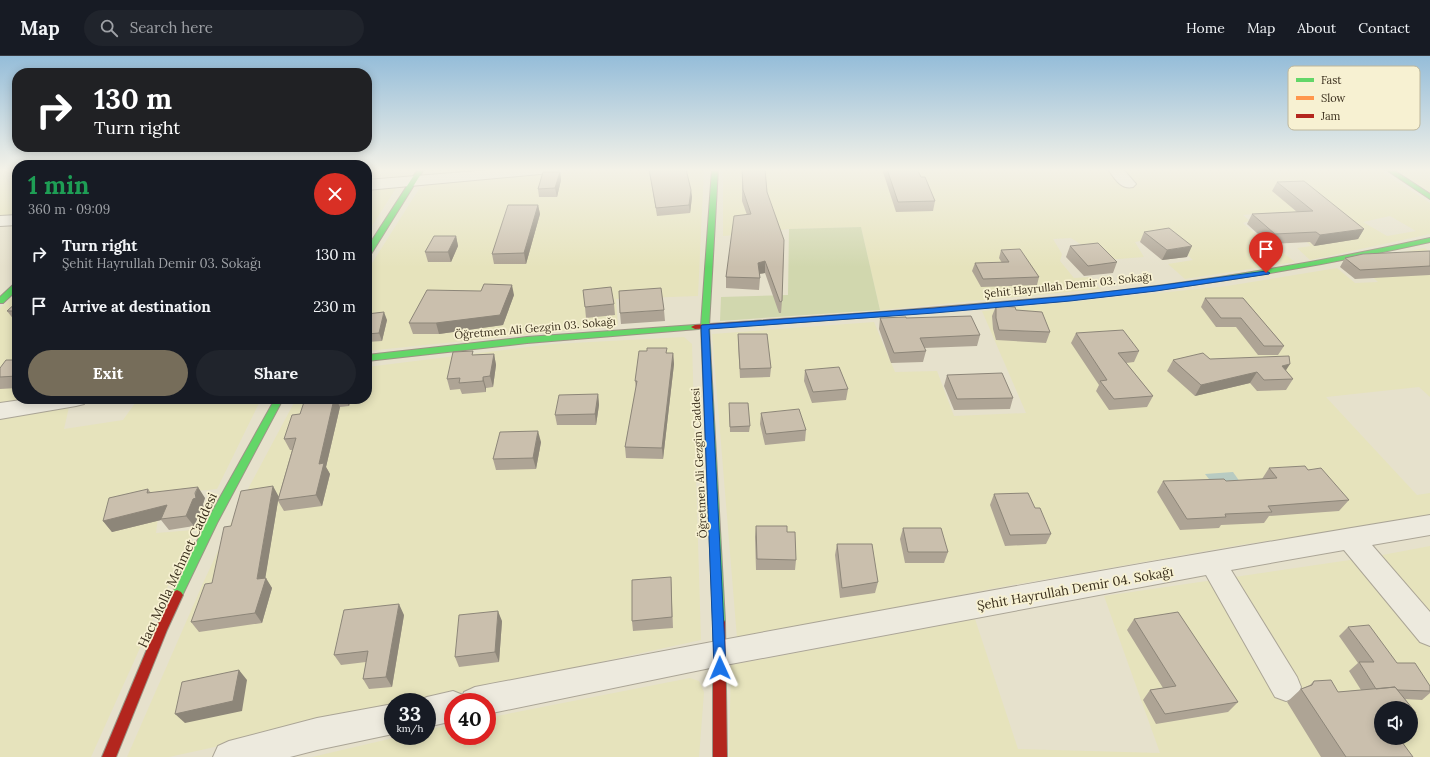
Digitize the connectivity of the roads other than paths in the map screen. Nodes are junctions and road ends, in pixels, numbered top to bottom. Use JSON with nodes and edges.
{"nodes":[{"id":1,"x":400,"y":202,"type":"edge"},
{"id":2,"x":713,"y":202,"type":"edge"},
{"id":3,"x":12,"y":220,"type":"edge"},
{"id":4,"x":0,"y":221,"type":"edge"},
{"id":5,"x":1430,"y":240,"type":"edge"},
{"id":6,"x":372,"y":246,"type":"edge"},
{"id":7,"x":12,"y":290,"type":"edge"},
{"id":8,"x":0,"y":301,"type":"edge"},
{"id":9,"x":705,"y":326,"type":"junction"},
{"id":10,"x":372,"y":357,"type":"edge"},
{"id":11,"x":44,"y":404,"type":"edge"},
{"id":12,"x":276,"y":404,"type":"edge"},
{"id":13,"x":0,"y":411,"type":"edge"},
{"id":14,"x":1430,"y":524,"type":"edge"},
{"id":15,"x":1350,"y":538,"type":"junction"},
{"id":16,"x":1213,"y":563,"type":"junction"},
{"id":17,"x":1430,"y":633,"type":"edge"},
{"id":18,"x":720,"y":653,"type":"junction"},
{"id":19,"x":1286,"y":687,"type":"dead end"},
{"id":20,"x":496,"y":698,"type":"edge"},
{"id":21,"x":384,"y":721,"type":"edge"},
{"id":22,"x":109,"y":757,"type":"edge"},
{"id":23,"x":229,"y":757,"type":"edge"},
{"id":24,"x":720,"y":757,"type":"edge"}],
"edges":[{"from":1,"to":6,"type":"street"},
{"from":2,"to":9,"type":"street","name":"Öğretmen Ali Gezgin Caddesi"},
{"from":3,"to":4,"type":"street"},
{"from":5,"to":9,"type":"street","name":"Şehit Hayrullah Demir 03. Sokağı"},
{"from":7,"to":8,"type":"street"},
{"from":9,"to":10,"type":"street","name":"Öğretmen Ali Gezgin 03. Sokağı"},
{"from":9,"to":18,"type":"street","name":"Öğretmen Ali Gezgin Caddesi"},
{"from":11,"to":13,"type":"street"},
{"from":12,"to":22,"type":"street","name":"Hacı Molla Mehmet Caddesi"},
{"from":14,"to":15,"type":"street","name":"Şehit Hayrullah Demir 04. Sokağı"},
{"from":15,"to":16,"type":"street","name":"Şehit Hayrullah Demir 04. Sokağı"},
{"from":15,"to":17,"type":"street"},
{"from":16,"to":18,"type":"street","name":"Şehit Hayrullah Demir 04. Sokağı"},
{"from":16,"to":19,"type":"street"},
{"from":18,"to":20,"type":"street","name":"Şehit Hayrullah Demir 04. Sokağı"},
{"from":18,"to":24,"type":"street","name":"Öğretmen Ali Gezgin Caddesi"},
{"from":21,"to":23,"type":"street"}]}
